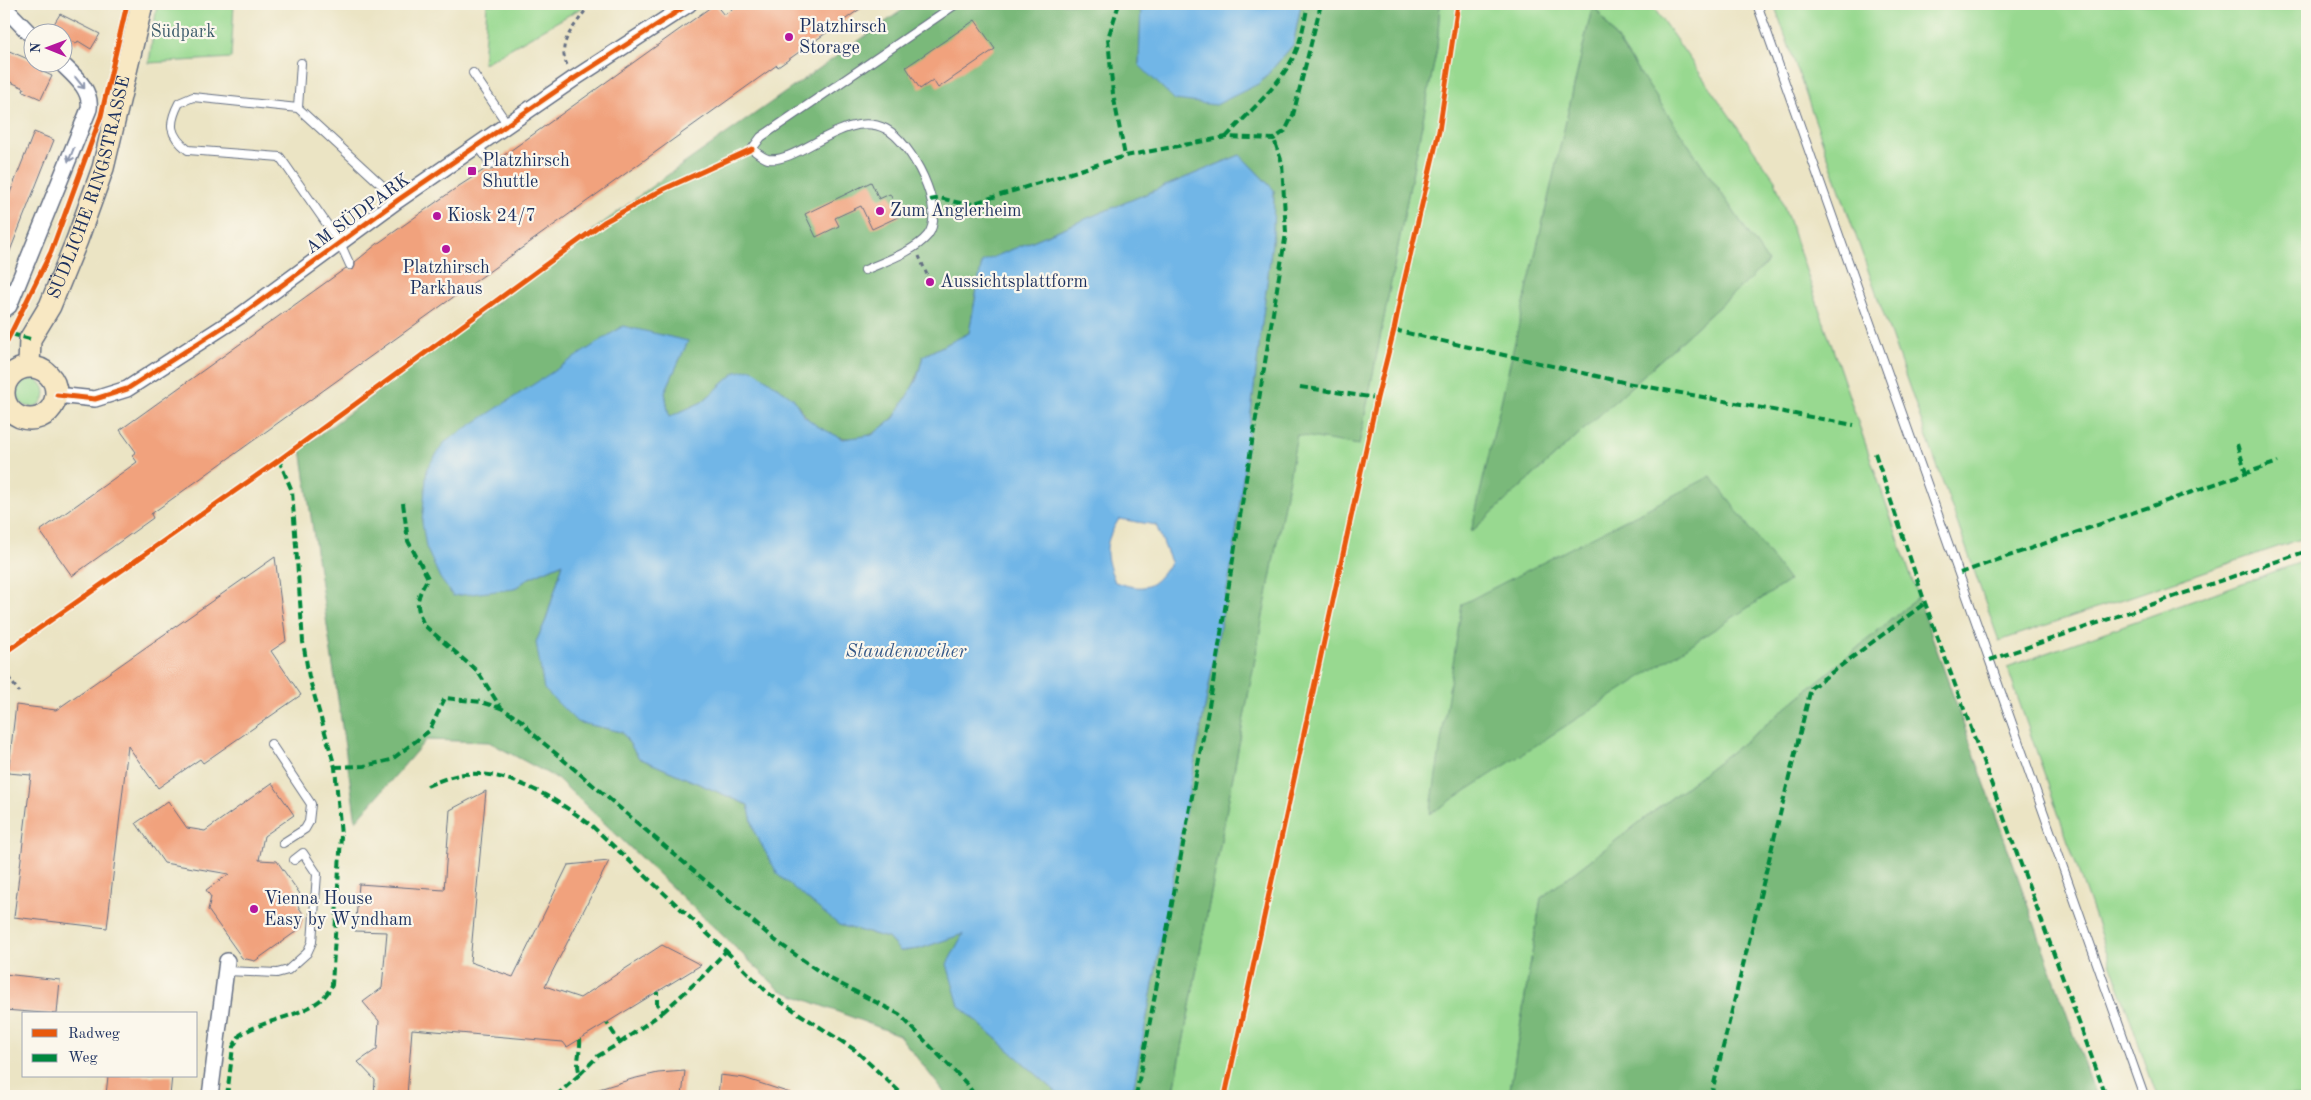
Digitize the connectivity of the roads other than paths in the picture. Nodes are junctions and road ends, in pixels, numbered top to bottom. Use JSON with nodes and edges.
{"nodes":[{"id":1,"x":142,"y":4,"type":"edge"},
{"id":2,"x":689,"y":4,"type":"edge"},
{"id":3,"x":956,"y":4,"type":"edge"},
{"id":4,"x":1757,"y":4,"type":"edge"},
{"id":5,"x":5,"y":7,"type":"edge"},
{"id":6,"x":22,"y":25,"type":"edge"},
{"id":7,"x":300,"y":63,"type":"dead end"},
{"id":8,"x":70,"y":72,"type":"edge"},
{"id":9,"x":473,"y":73,"type":"dead end"},
{"id":10,"x":298,"y":108,"type":"junction"},
{"id":11,"x":508,"y":125,"type":"junction"},
{"id":12,"x":478,"y":146,"type":"junction"},
{"id":13,"x":491,"y":164,"type":"dead end"},
{"id":14,"x":398,"y":200,"type":"junction"},
{"id":15,"x":340,"y":243,"type":"junction"},
{"id":16,"x":350,"y":265,"type":"dead end"},
{"id":17,"x":865,"y":270,"type":"dead end"},
{"id":18,"x":4,"y":310,"type":"edge"},
{"id":19,"x":29,"y":366,"type":"junction"},
{"id":20,"x":57,"y":395,"type":"junction"},
{"id":21,"x":5,"y":405,"type":"edge"},
{"id":22,"x":271,"y":744,"type":"dead end"},
{"id":23,"x":284,"y":843,"type":"dead end"},
{"id":24,"x":294,"y":860,"type":"dead end"},
{"id":25,"x":227,"y":966,"type":"joint"},
{"id":26,"x":210,"y":1096,"type":"edge"},
{"id":27,"x":2144,"y":1096,"type":"edge"}],
"edges":[{"from":1,"to":19,"type":"main road","name":"SÜDLICHE RINGSTRASSE"},
{"from":2,"to":11,"type":"street","name":"AM SÜDPARK"},
{"from":3,"to":17,"type":"lane"},
{"from":4,"to":27,"type":"lane"},
{"from":5,"to":6,"type":"street"},
{"from":7,"to":10,"type":"lane"},
{"from":8,"to":18,"type":"street","one_way":true},
{"from":9,"to":11,"type":"lane"},
{"from":10,"to":14,"type":"lane"},
{"from":10,"to":15,"type":"lane"},
{"from":11,"to":12,"type":"street","name":"AM SÜDPARK"},
{"from":12,"to":13,"type":"lane"},
{"from":12,"to":14,"type":"street","name":"AM SÜDPARK"},
{"from":14,"to":15,"type":"street","name":"AM SÜDPARK"},
{"from":15,"to":16,"type":"lane"},
{"from":15,"to":20,"type":"street","name":"AM SÜDPARK"},
{"from":19,"to":20,"type":"main road"},
{"from":19,"to":21,"type":"main road"},
{"from":20,"to":21,"type":"main road"},
{"from":22,"to":23,"type":"lane"},
{"from":24,"to":25,"type":"lane"},
{"from":25,"to":26,"type":"street"}]}
